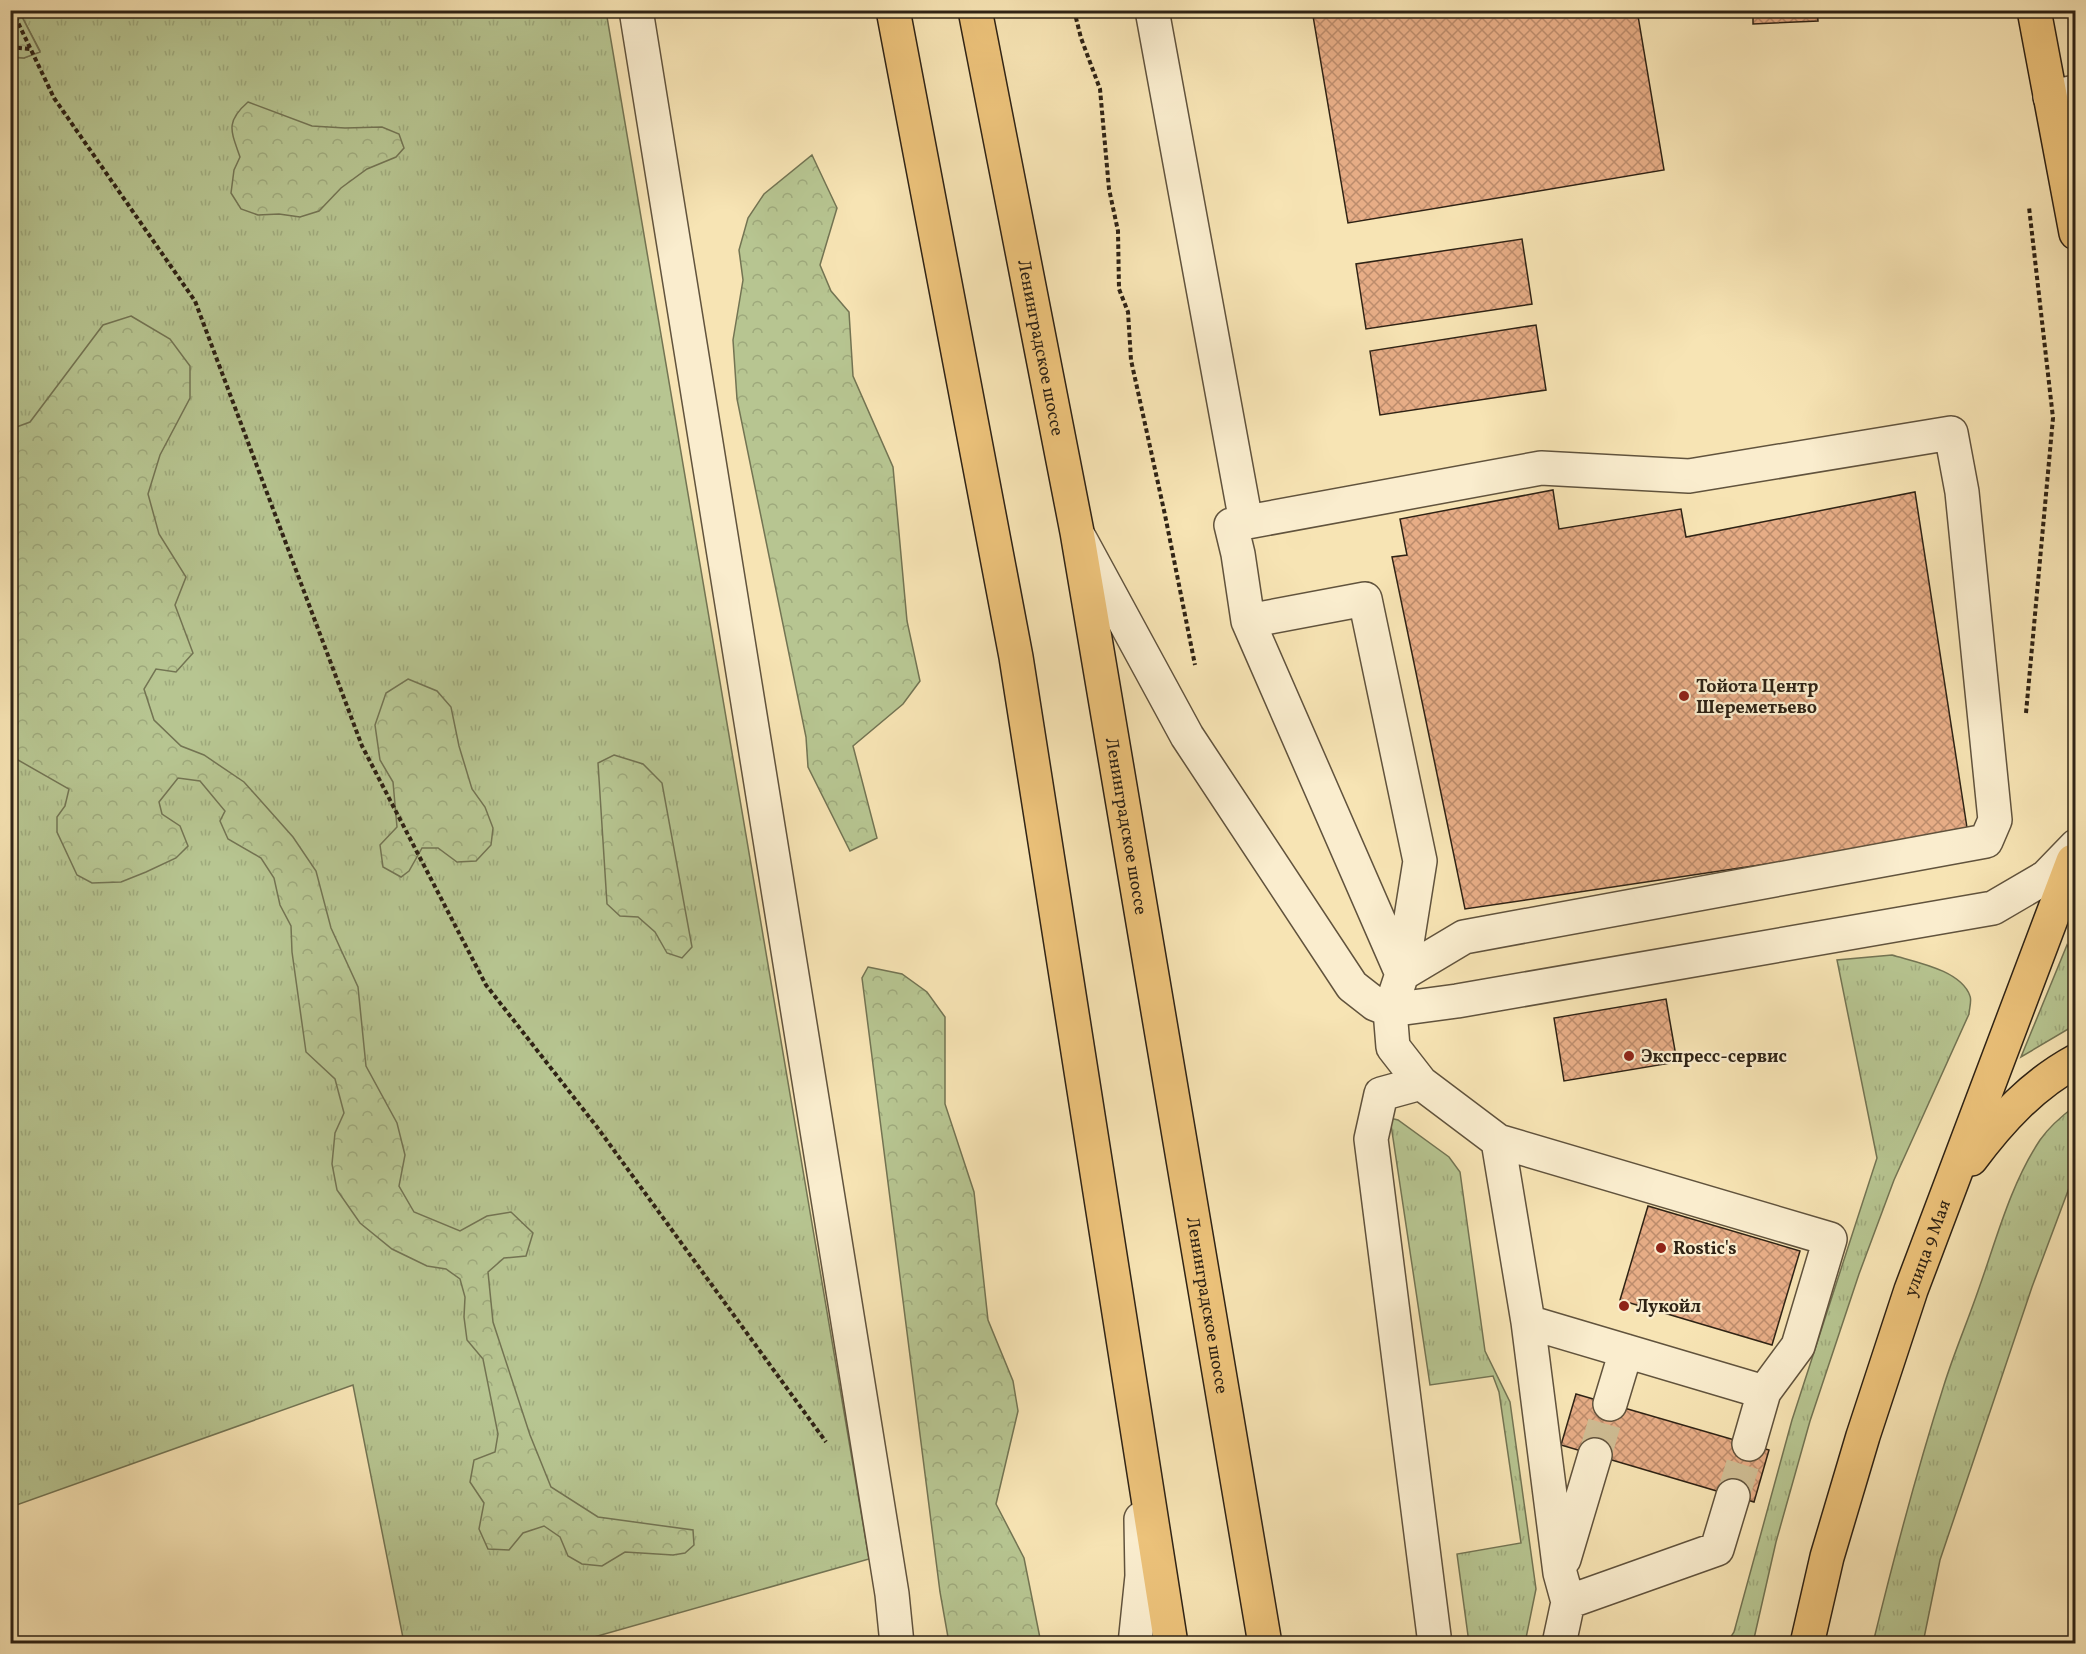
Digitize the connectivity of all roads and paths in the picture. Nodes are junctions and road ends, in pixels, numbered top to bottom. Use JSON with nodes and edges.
{"nodes":[{"id":1,"x":12,"y":10,"type":"edge"},
{"id":2,"x":636,"y":10,"type":"edge"},
{"id":3,"x":892,"y":10,"type":"edge"},
{"id":4,"x":975,"y":10,"type":"edge"},
{"id":5,"x":1152,"y":10,"type":"edge"},
{"id":6,"x":2034,"y":10,"type":"edge"},
{"id":7,"x":10,"y":47,"type":"edge"},
{"id":8,"x":31,"y":49,"type":"junction"},
{"id":9,"x":2063,"y":94,"type":"edge"},
{"id":10,"x":2028,"y":201,"type":"dead end"},
{"id":11,"x":2076,"y":233,"type":"edge"},
{"id":12,"x":1246,"y":522,"type":"junction"},
{"id":13,"x":1077,"y":532,"type":"junction"},
{"id":14,"x":1248,"y":621,"type":"junction"},
{"id":15,"x":2026,"y":713,"type":"dead end"},
{"id":16,"x":2075,"y":853,"type":"edge"},
{"id":17,"x":2076,"y":896,"type":"edge"},
{"id":18,"x":1402,"y":974,"type":"junction"},
{"id":19,"x":1390,"y":1010,"type":"junction"},
{"id":20,"x":2076,"y":1061,"type":"edge"},
{"id":21,"x":1421,"y":1083,"type":"junction"},
{"id":22,"x":1498,"y":1141,"type":"junction"},
{"id":23,"x":1944,"y":1204,"type":"junction"},
{"id":24,"x":1528,"y":1322,"type":"junction"},
{"id":25,"x":1626,"y":1351,"type":"junction"},
{"id":26,"x":1764,"y":1392,"type":"junction"},
{"id":27,"x":1610,"y":1404,"type":"tunnel mouth"},
{"id":28,"x":1749,"y":1444,"type":"tunnel mouth"},
{"id":29,"x":1140,"y":1445,"type":"junction"},
{"id":30,"x":829,"y":1446,"type":"dead end"},
{"id":31,"x":1595,"y":1455,"type":"tunnel mouth"},
{"id":32,"x":1733,"y":1496,"type":"tunnel mouth"},
{"id":33,"x":1564,"y":1588,"type":"junction"},
{"id":34,"x":897,"y":1644,"type":"edge"},
{"id":35,"x":1136,"y":1644,"type":"edge"},
{"id":36,"x":1171,"y":1644,"type":"edge"},
{"id":37,"x":1265,"y":1644,"type":"edge"},
{"id":38,"x":1435,"y":1644,"type":"edge"},
{"id":39,"x":1559,"y":1644,"type":"edge"},
{"id":40,"x":1807,"y":1644,"type":"edge"}],
"edges":[{"from":1,"to":8,"type":"path"},
{"from":2,"to":34,"type":"street"},
{"from":3,"to":29,"type":"main road"},
{"from":4,"to":13,"type":"main road","name":"Ленинградское шоссе"},
{"from":5,"to":12,"type":"street"},
{"from":6,"to":9,"type":"main road"},
{"from":7,"to":8,"type":"path"},
{"from":8,"to":30,"type":"path"},
{"from":9,"to":11,"type":"main road"},
{"from":10,"to":15,"type":"path"},
{"from":12,"to":14,"type":"street"},
{"from":12,"to":18,"type":"street"},
{"from":13,"to":19,"type":"street"},
{"from":13,"to":37,"type":"main road","name":"Ленинградское шоссе"},
{"from":14,"to":18,"type":"street"},
{"from":14,"to":18,"type":"street"},
{"from":16,"to":17,"type":"main road"},
{"from":16,"to":19,"type":"street"},
{"from":16,"to":23,"type":"main road","name":"улица 9 Мая"},
{"from":18,"to":19,"type":"street"},
{"from":19,"to":21,"type":"street"},
{"from":20,"to":23,"type":"main road"},
{"from":21,"to":22,"type":"street"},
{"from":21,"to":38,"type":"street"},
{"from":22,"to":24,"type":"street"},
{"from":22,"to":26,"type":"street"},
{"from":23,"to":40,"type":"main road","name":"улица 9 Мая"},
{"from":24,"to":25,"type":"street"},
{"from":24,"to":33,"type":"street"},
{"from":25,"to":26,"type":"street"},
{"from":25,"to":27,"type":"street"},
{"from":26,"to":28,"type":"street"},
{"from":29,"to":35,"type":"street"},
{"from":29,"to":36,"type":"main road"},
{"from":31,"to":33,"type":"street"},
{"from":32,"to":33,"type":"street"},
{"from":33,"to":39,"type":"street"}]}
